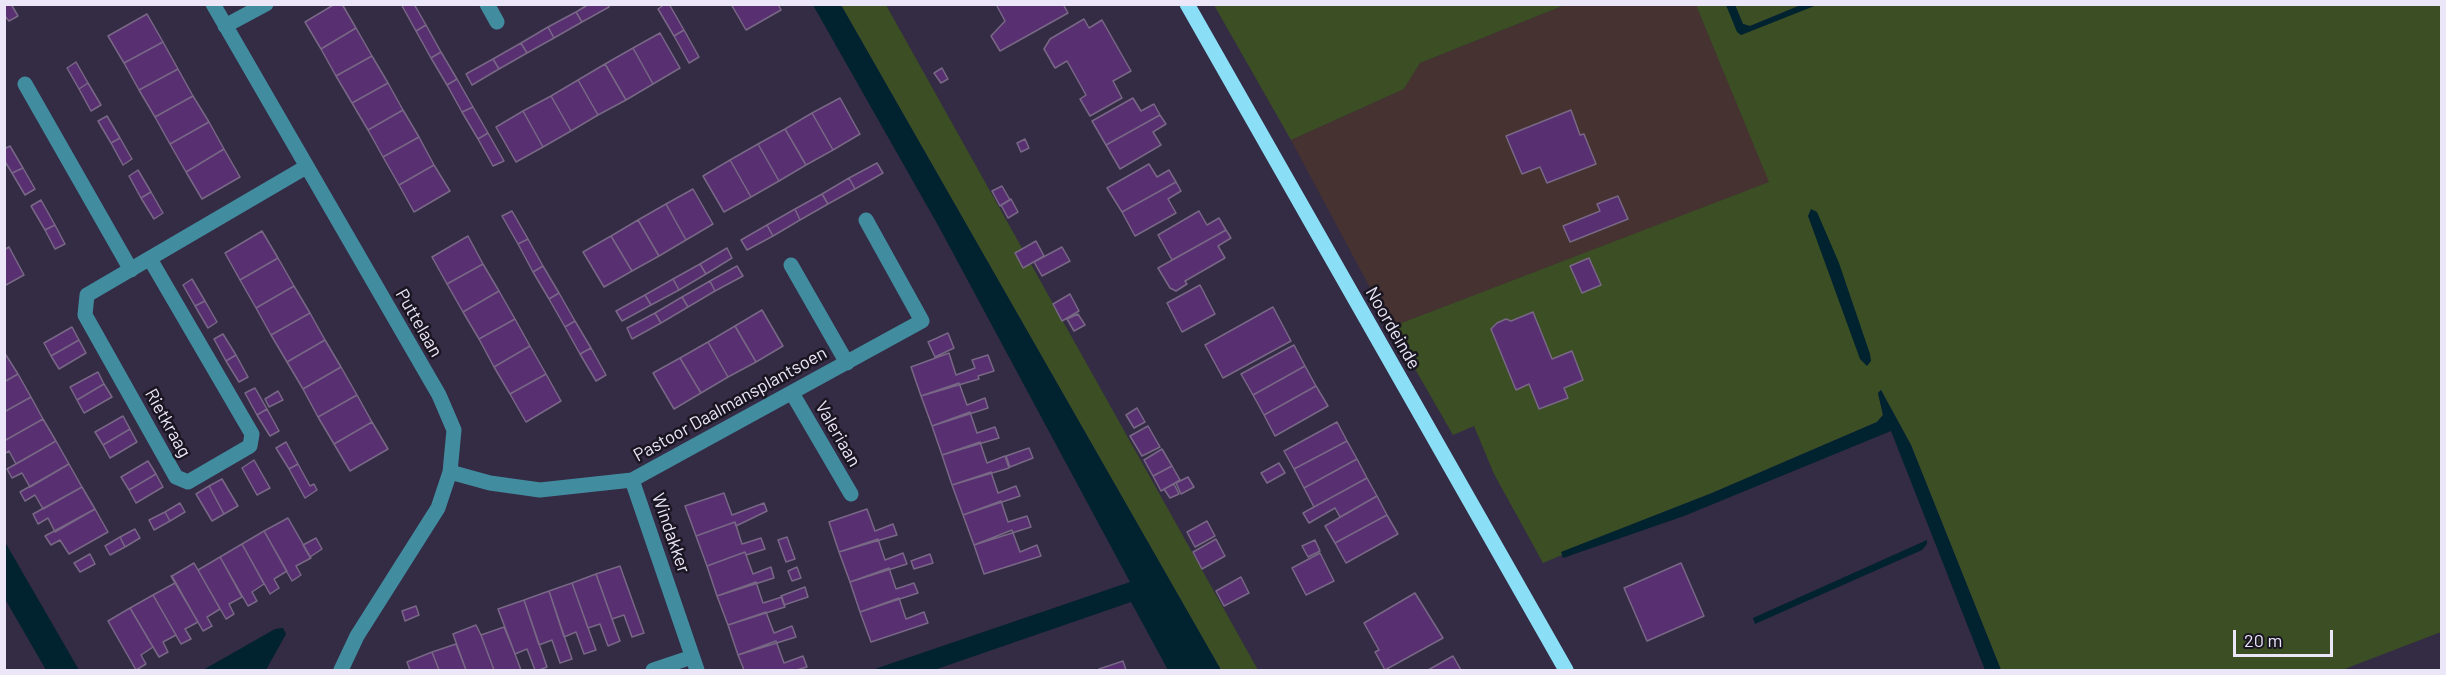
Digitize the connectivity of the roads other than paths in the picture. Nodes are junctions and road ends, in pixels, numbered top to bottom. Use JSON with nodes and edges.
{"nodes":[{"id":1,"x":213,"y":4,"type":"edge"},
{"id":2,"x":266,"y":4,"type":"edge"},
{"id":3,"x":487,"y":4,"type":"edge"},
{"id":4,"x":1187,"y":4,"type":"edge"},
{"id":5,"x":497,"y":22,"type":"dead end"},
{"id":6,"x":225,"y":26,"type":"junction"},
{"id":7,"x":25,"y":84,"type":"dead end"},
{"id":8,"x":306,"y":167,"type":"junction"},
{"id":9,"x":866,"y":220,"type":"dead end"},
{"id":10,"x":150,"y":259,"type":"junction"},
{"id":11,"x":791,"y":265,"type":"dead end"},
{"id":12,"x":131,"y":270,"type":"junction"},
{"id":13,"x":847,"y":363,"type":"junction"},
{"id":14,"x":792,"y":393,"type":"junction"},
{"id":15,"x":450,"y":472,"type":"junction"},
{"id":16,"x":632,"y":480,"type":"junction"},
{"id":17,"x":851,"y":494,"type":"dead end"},
{"id":18,"x":695,"y":664,"type":"edge"},
{"id":19,"x":341,"y":670,"type":"edge"},
{"id":20,"x":652,"y":670,"type":"edge"},
{"id":21,"x":1566,"y":670,"type":"edge"}],
"edges":[{"from":1,"to":6,"type":"street","name":"Puttelaan"},
{"from":2,"to":6,"type":"street"},
{"from":3,"to":5,"type":"street"},
{"from":4,"to":21,"type":"main road","name":"Noordeinde"},
{"from":6,"to":8,"type":"street","name":"Puttelaan"},
{"from":7,"to":12,"type":"street"},
{"from":8,"to":10,"type":"street","name":"Rietkraag"},
{"from":8,"to":15,"type":"street","name":"Puttelaan"},
{"from":9,"to":13,"type":"street","name":"Pastoor Daalmansplantsoen"},
{"from":10,"to":12,"type":"street","name":"Rietkraag"},
{"from":10,"to":12,"type":"street","name":"Rietkraag"},
{"from":11,"to":13,"type":"street","name":"Pastoor Daalmansplantsoen"},
{"from":13,"to":14,"type":"street","name":"Pastoor Daalmansplantsoen"},
{"from":14,"to":16,"type":"street","name":"Pastoor Daalmansplantsoen"},
{"from":14,"to":17,"type":"street","name":"Valeriaan"},
{"from":15,"to":16,"type":"street","name":"Windakker"},
{"from":15,"to":19,"type":"street","name":"Puttelaan"},
{"from":16,"to":18,"type":"street","name":"Windakker"},
{"from":18,"to":20,"type":"street"}]}
